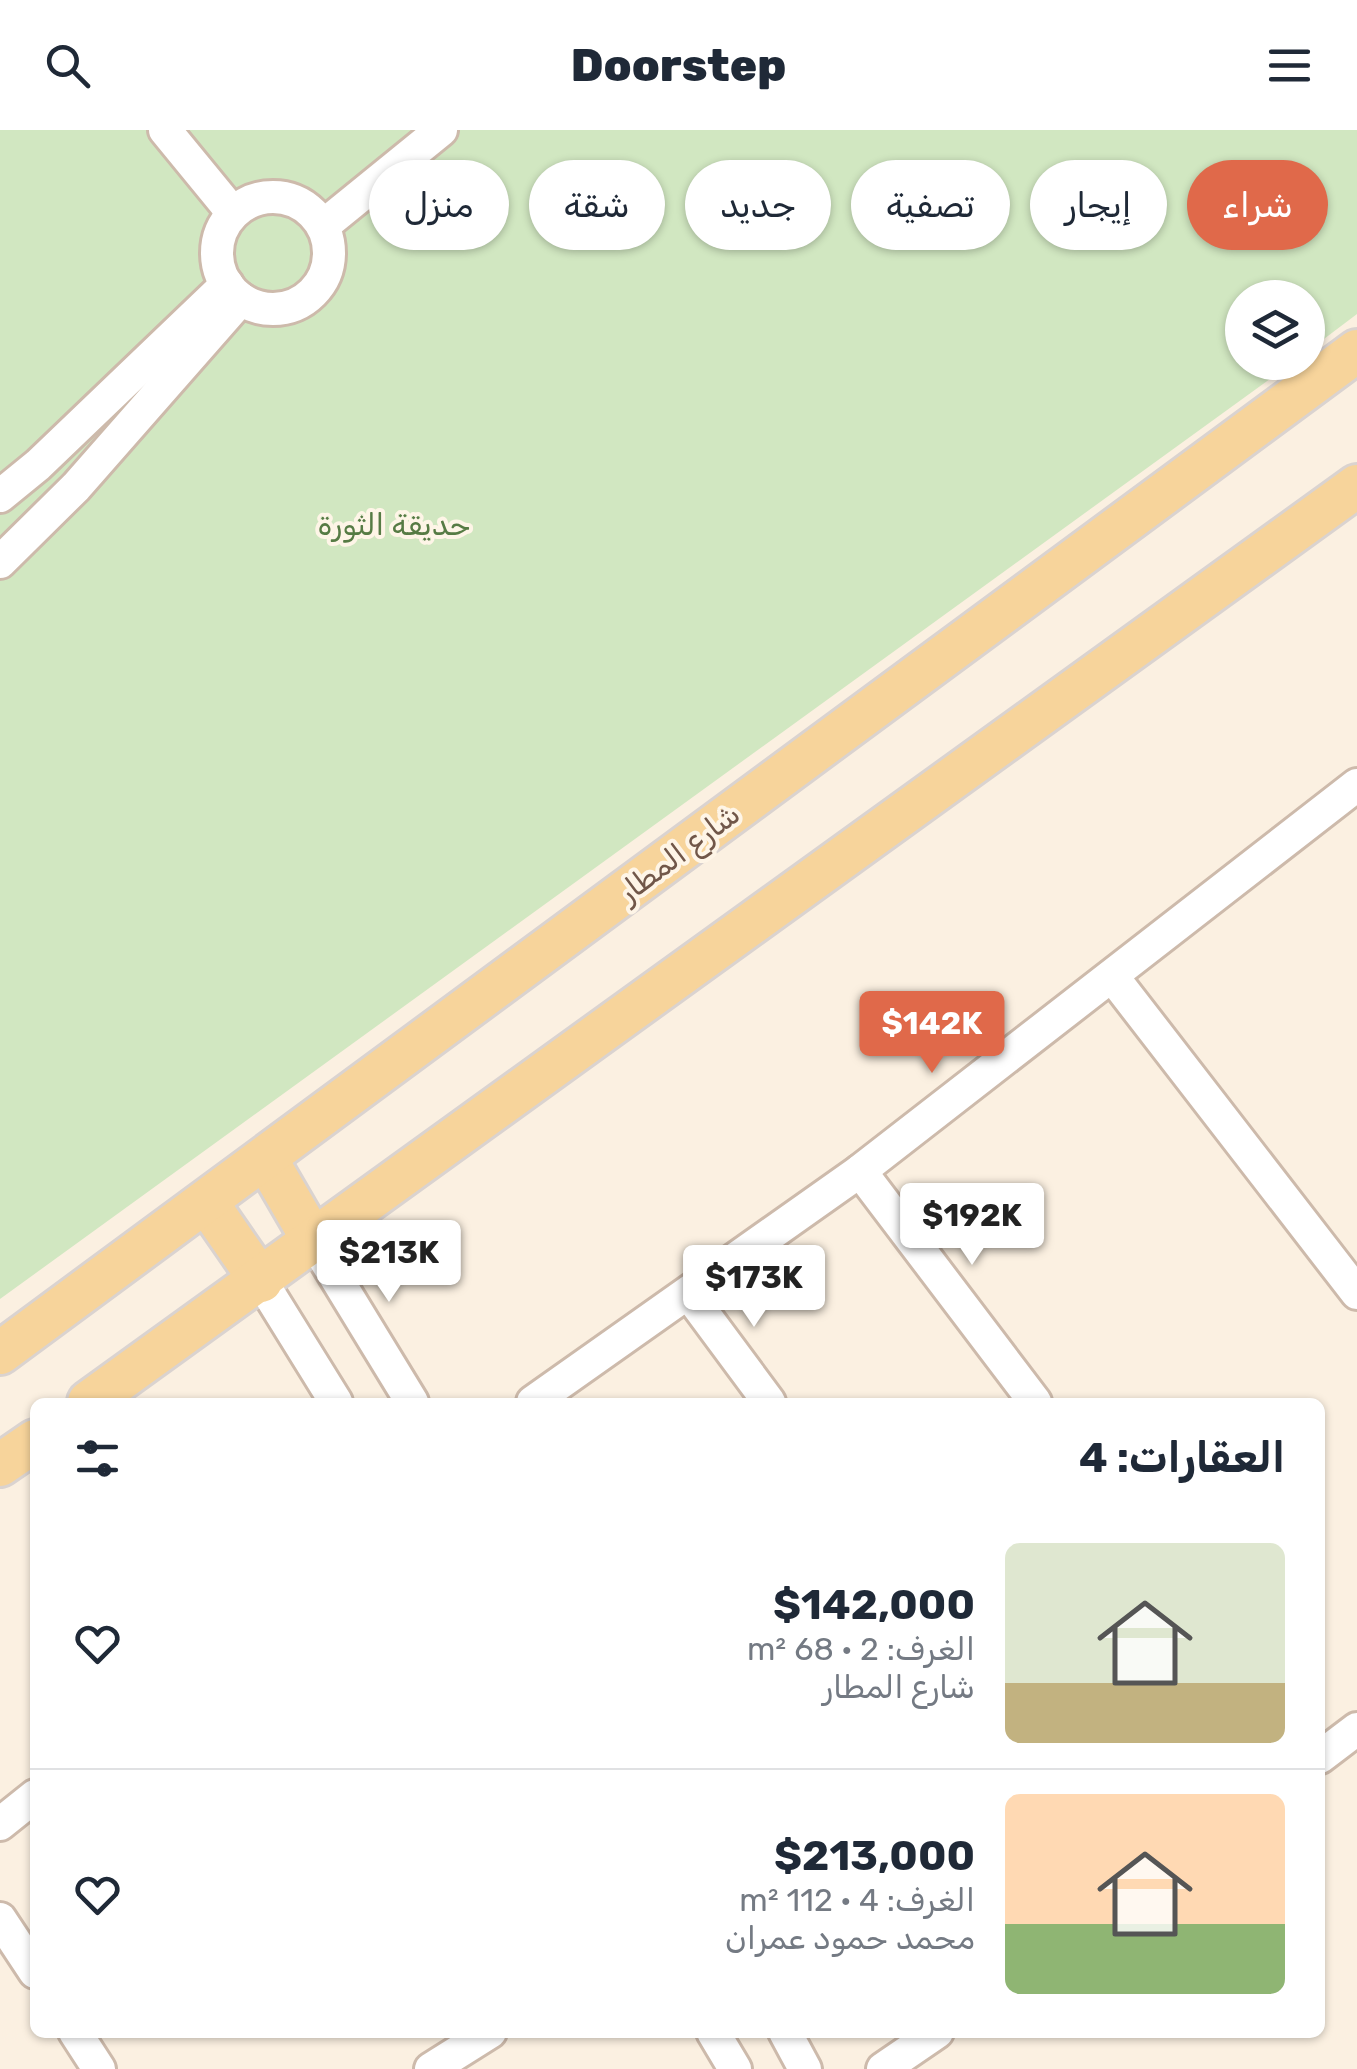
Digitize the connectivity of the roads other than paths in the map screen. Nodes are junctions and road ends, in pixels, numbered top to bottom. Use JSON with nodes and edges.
{"nodes":[{"id":1,"x":164,"y":130,"type":"edge"},
{"id":2,"x":441,"y":130,"type":"edge"},
{"id":3,"x":233,"y":214,"type":"junction"},
{"id":4,"x":323,"y":226,"type":"junction"},
{"id":5,"x":234,"y":292,"type":"junction"},
{"id":6,"x":1357,"y":351,"type":"edge"},
{"id":7,"x":1357,"y":486,"type":"edge"},
{"id":8,"x":0,"y":496,"type":"edge"},
{"id":9,"x":0,"y":562,"type":"edge"},
{"id":10,"x":1357,"y":785,"type":"edge"},
{"id":11,"x":1112,"y":976,"type":"junction"},
{"id":12,"x":266,"y":1159,"type":"junction"},
{"id":13,"x":860,"y":1171,"type":"junction"},
{"id":14,"x":207,"y":1202,"type":"junction"},
{"id":15,"x":313,"y":1240,"type":"junction"},
{"id":16,"x":261,"y":1281,"type":"junction"},
{"id":17,"x":1357,"y":1293,"type":"edge"},
{"id":18,"x":689,"y":1294,"type":"junction"},
{"id":19,"x":0,"y":1353,"type":"edge"},
{"id":20,"x":95,"y":1398,"type":"edge"},
{"id":21,"x":334,"y":1398,"type":"edge"},
{"id":22,"x":410,"y":1398,"type":"edge"},
{"id":23,"x":539,"y":1398,"type":"edge"},
{"id":24,"x":765,"y":1398,"type":"edge"},
{"id":25,"x":1031,"y":1398,"type":"edge"},
{"id":26,"x":30,"y":1444,"type":"edge"},
{"id":27,"x":0,"y":1465,"type":"edge"},
{"id":28,"x":1357,"y":1729,"type":"edge"},
{"id":29,"x":1325,"y":1754,"type":"edge"},
{"id":30,"x":30,"y":1800,"type":"edge"},
{"id":31,"x":0,"y":1824,"type":"edge"},
{"id":32,"x":0,"y":1919,"type":"edge"},
{"id":33,"x":30,"y":1964,"type":"edge"},
{"id":34,"x":79,"y":2038,"type":"edge"},
{"id":35,"x":481,"y":2038,"type":"edge"},
{"id":36,"x":717,"y":2038,"type":"edge"},
{"id":37,"x":787,"y":2038,"type":"edge"},
{"id":38,"x":928,"y":2038,"type":"edge"},
{"id":39,"x":99,"y":2069,"type":"edge"},
{"id":40,"x":432,"y":2069,"type":"edge"},
{"id":41,"x":735,"y":2069,"type":"edge"},
{"id":42,"x":805,"y":2069,"type":"edge"},
{"id":43,"x":883,"y":2069,"type":"edge"}],
"edges":[{"from":1,"to":3,"type":"street"},
{"from":2,"to":4,"type":"street"},
{"from":3,"to":4,"type":"street"},
{"from":3,"to":5,"type":"street"},
{"from":4,"to":5,"type":"street"},
{"from":5,"to":8,"type":"street"},
{"from":5,"to":9,"type":"street"},
{"from":6,"to":12,"type":"main road","name":"شارع المطار"},
{"from":7,"to":15,"type":"main road"},
{"from":10,"to":11,"type":"street"},
{"from":11,"to":13,"type":"street"},
{"from":11,"to":17,"type":"street"},
{"from":12,"to":14,"type":"main road","name":"شارع المطار"},
{"from":12,"to":15,"type":"main road"},
{"from":13,"to":18,"type":"street"},
{"from":13,"to":25,"type":"street"},
{"from":14,"to":16,"type":"main road"},
{"from":14,"to":19,"type":"main road","name":"شارع المطار"},
{"from":15,"to":16,"type":"main road"},
{"from":15,"to":22,"type":"street"},
{"from":16,"to":20,"type":"main road"},
{"from":16,"to":21,"type":"street"},
{"from":18,"to":23,"type":"street"},
{"from":18,"to":24,"type":"street"},
{"from":26,"to":27,"type":"main road"},
{"from":28,"to":29,"type":"street"},
{"from":30,"to":31,"type":"street"},
{"from":32,"to":33,"type":"street"},
{"from":34,"to":39,"type":"street"},
{"from":35,"to":40,"type":"street"},
{"from":36,"to":41,"type":"street"},
{"from":37,"to":42,"type":"street"},
{"from":38,"to":43,"type":"street"}]}
